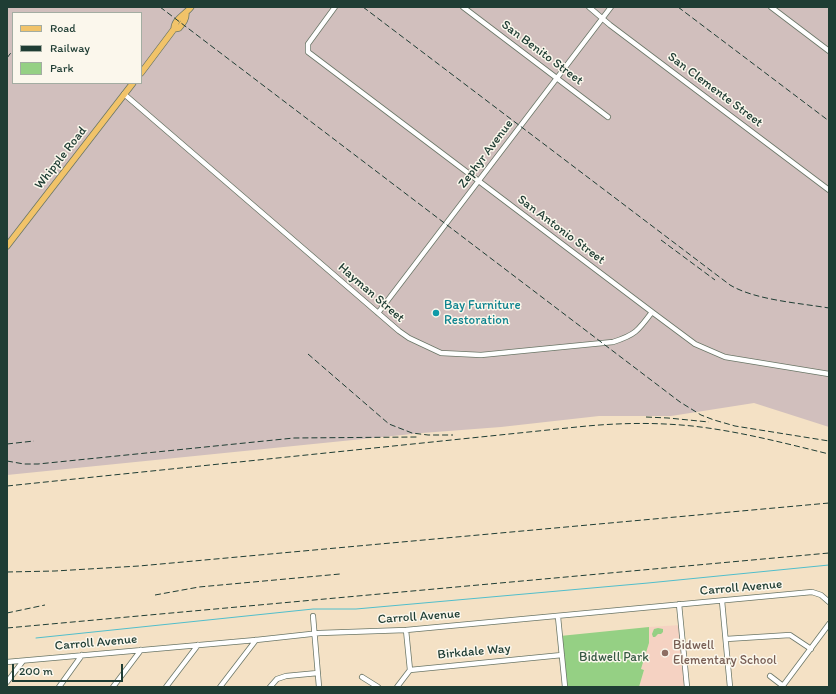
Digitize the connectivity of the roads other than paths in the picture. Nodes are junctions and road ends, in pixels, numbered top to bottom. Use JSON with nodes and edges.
{"nodes":[{"id":1,"x":191,"y":7,"type":"edge"},
{"id":2,"x":335,"y":7,"type":"edge"},
{"id":3,"x":463,"y":7,"type":"edge"},
{"id":4,"x":589,"y":7,"type":"edge"},
{"id":5,"x":611,"y":7,"type":"edge"},
{"id":6,"x":771,"y":7,"type":"edge"},
{"id":7,"x":603,"y":18,"type":"junction"},
{"id":8,"x":829,"y":51,"type":"edge"},
{"id":9,"x":142,"y":72,"type":"edge"},
{"id":10,"x":557,"y":78,"type":"junction"},
{"id":11,"x":132,"y":84,"type":"edge"},
{"id":12,"x":124,"y":94,"type":"junction"},
{"id":13,"x":608,"y":117,"type":"dead end"},
{"id":14,"x":479,"y":181,"type":"junction"},
{"id":15,"x":829,"y":190,"type":"edge"},
{"id":16,"x":7,"y":246,"type":"edge"},
{"id":17,"x":652,"y":312,"type":"junction"},
{"id":18,"x":378,"y":313,"type":"junction"},
{"id":19,"x":829,"y":374,"type":"edge"},
{"id":20,"x":722,"y":601,"type":"junction"},
{"id":21,"x":829,"y":602,"type":"edge"},
{"id":22,"x":679,"y":604,"type":"junction"},
{"id":23,"x":312,"y":616,"type":"dead end"},
{"id":24,"x":558,"y":617,"type":"junction"},
{"id":25,"x":829,"y":624,"type":"edge"},
{"id":26,"x":406,"y":630,"type":"junction"},
{"id":27,"x":314,"y":634,"type":"junction"},
{"id":28,"x":726,"y":639,"type":"junction"},
{"id":29,"x":256,"y":640,"type":"junction"},
{"id":30,"x":198,"y":645,"type":"junction"},
{"id":31,"x":811,"y":648,"type":"junction"},
{"id":32,"x":140,"y":650,"type":"junction"},
{"id":33,"x":82,"y":655,"type":"junction"},
{"id":34,"x":562,"y":655,"type":"junction"},
{"id":35,"x":23,"y":661,"type":"junction"},
{"id":36,"x":7,"y":662,"type":"edge"},
{"id":37,"x":410,"y":670,"type":"junction"},
{"id":38,"x":318,"y":673,"type":"junction"},
{"id":39,"x":362,"y":676,"type":"dead end"},
{"id":40,"x":770,"y":676,"type":"dead end"},
{"id":41,"x":7,"y":682,"type":"edge"},
{"id":42,"x":783,"y":686,"type":"edge"},
{"id":43,"x":59,"y":687,"type":"edge"},
{"id":44,"x":113,"y":687,"type":"edge"},
{"id":45,"x":166,"y":687,"type":"edge"},
{"id":46,"x":220,"y":687,"type":"edge"},
{"id":47,"x":270,"y":687,"type":"edge"},
{"id":48,"x":319,"y":687,"type":"edge"},
{"id":49,"x":378,"y":687,"type":"edge"},
{"id":50,"x":397,"y":687,"type":"edge"},
{"id":51,"x":565,"y":687,"type":"edge"},
{"id":52,"x":687,"y":687,"type":"edge"},
{"id":53,"x":730,"y":687,"type":"edge"}],
"edges":[{"from":1,"to":9,"type":"main road"},
{"from":2,"to":14,"type":"street","name":"San Antonio Street"},
{"from":3,"to":10,"type":"street","name":"San Benito Street"},
{"from":4,"to":7,"type":"street","name":"San Clemente Street"},
{"from":5,"to":7,"type":"street","name":"Zephyr Avenue"},
{"from":6,"to":8,"type":"street"},
{"from":7,"to":10,"type":"street","name":"Zephyr Avenue"},
{"from":7,"to":15,"type":"street","name":"San Clemente Street"},
{"from":10,"to":13,"type":"street","name":"San Benito Street"},
{"from":10,"to":14,"type":"street","name":"Zephyr Avenue"},
{"from":11,"to":12,"type":"main road","name":"Whipple Road"},
{"from":12,"to":16,"type":"main road","name":"Whipple Road"},
{"from":12,"to":18,"type":"street","name":"Hayman Street"},
{"from":14,"to":17,"type":"street","name":"San Antonio Street"},
{"from":14,"to":18,"type":"street","name":"Zephyr Avenue"},
{"from":17,"to":18,"type":"street","name":"Hayman Street"},
{"from":17,"to":19,"type":"street","name":"San Antonio Street"},
{"from":20,"to":21,"type":"street","name":"Carroll Avenue"},
{"from":20,"to":22,"type":"street","name":"Carroll Avenue"},
{"from":20,"to":28,"type":"street"},
{"from":22,"to":24,"type":"street","name":"Carroll Avenue"},
{"from":22,"to":52,"type":"street"},
{"from":23,"to":27,"type":"street"},
{"from":24,"to":26,"type":"street","name":"Carroll Avenue"},
{"from":24,"to":34,"type":"street"},
{"from":25,"to":31,"type":"street"},
{"from":26,"to":27,"type":"street","name":"Carroll Avenue"},
{"from":26,"to":37,"type":"street"},
{"from":27,"to":29,"type":"street","name":"Carroll Avenue"},
{"from":27,"to":38,"type":"street"},
{"from":28,"to":31,"type":"street"},
{"from":28,"to":53,"type":"street"},
{"from":29,"to":30,"type":"street","name":"Carroll Avenue"},
{"from":29,"to":46,"type":"street"},
{"from":30,"to":32,"type":"street","name":"Carroll Avenue"},
{"from":30,"to":45,"type":"street"},
{"from":31,"to":42,"type":"street"},
{"from":32,"to":33,"type":"street","name":"Carroll Avenue"},
{"from":32,"to":44,"type":"street"},
{"from":33,"to":35,"type":"street","name":"Carroll Avenue"},
{"from":33,"to":43,"type":"street"},
{"from":34,"to":37,"type":"street","name":"Birkdale Way"},
{"from":34,"to":51,"type":"street"},
{"from":35,"to":36,"type":"street","name":"Carroll Avenue"},
{"from":35,"to":41,"type":"street"},
{"from":37,"to":50,"type":"street"},
{"from":38,"to":47,"type":"street"},
{"from":38,"to":48,"type":"street"},
{"from":39,"to":49,"type":"street"},
{"from":40,"to":42,"type":"street"}]}
